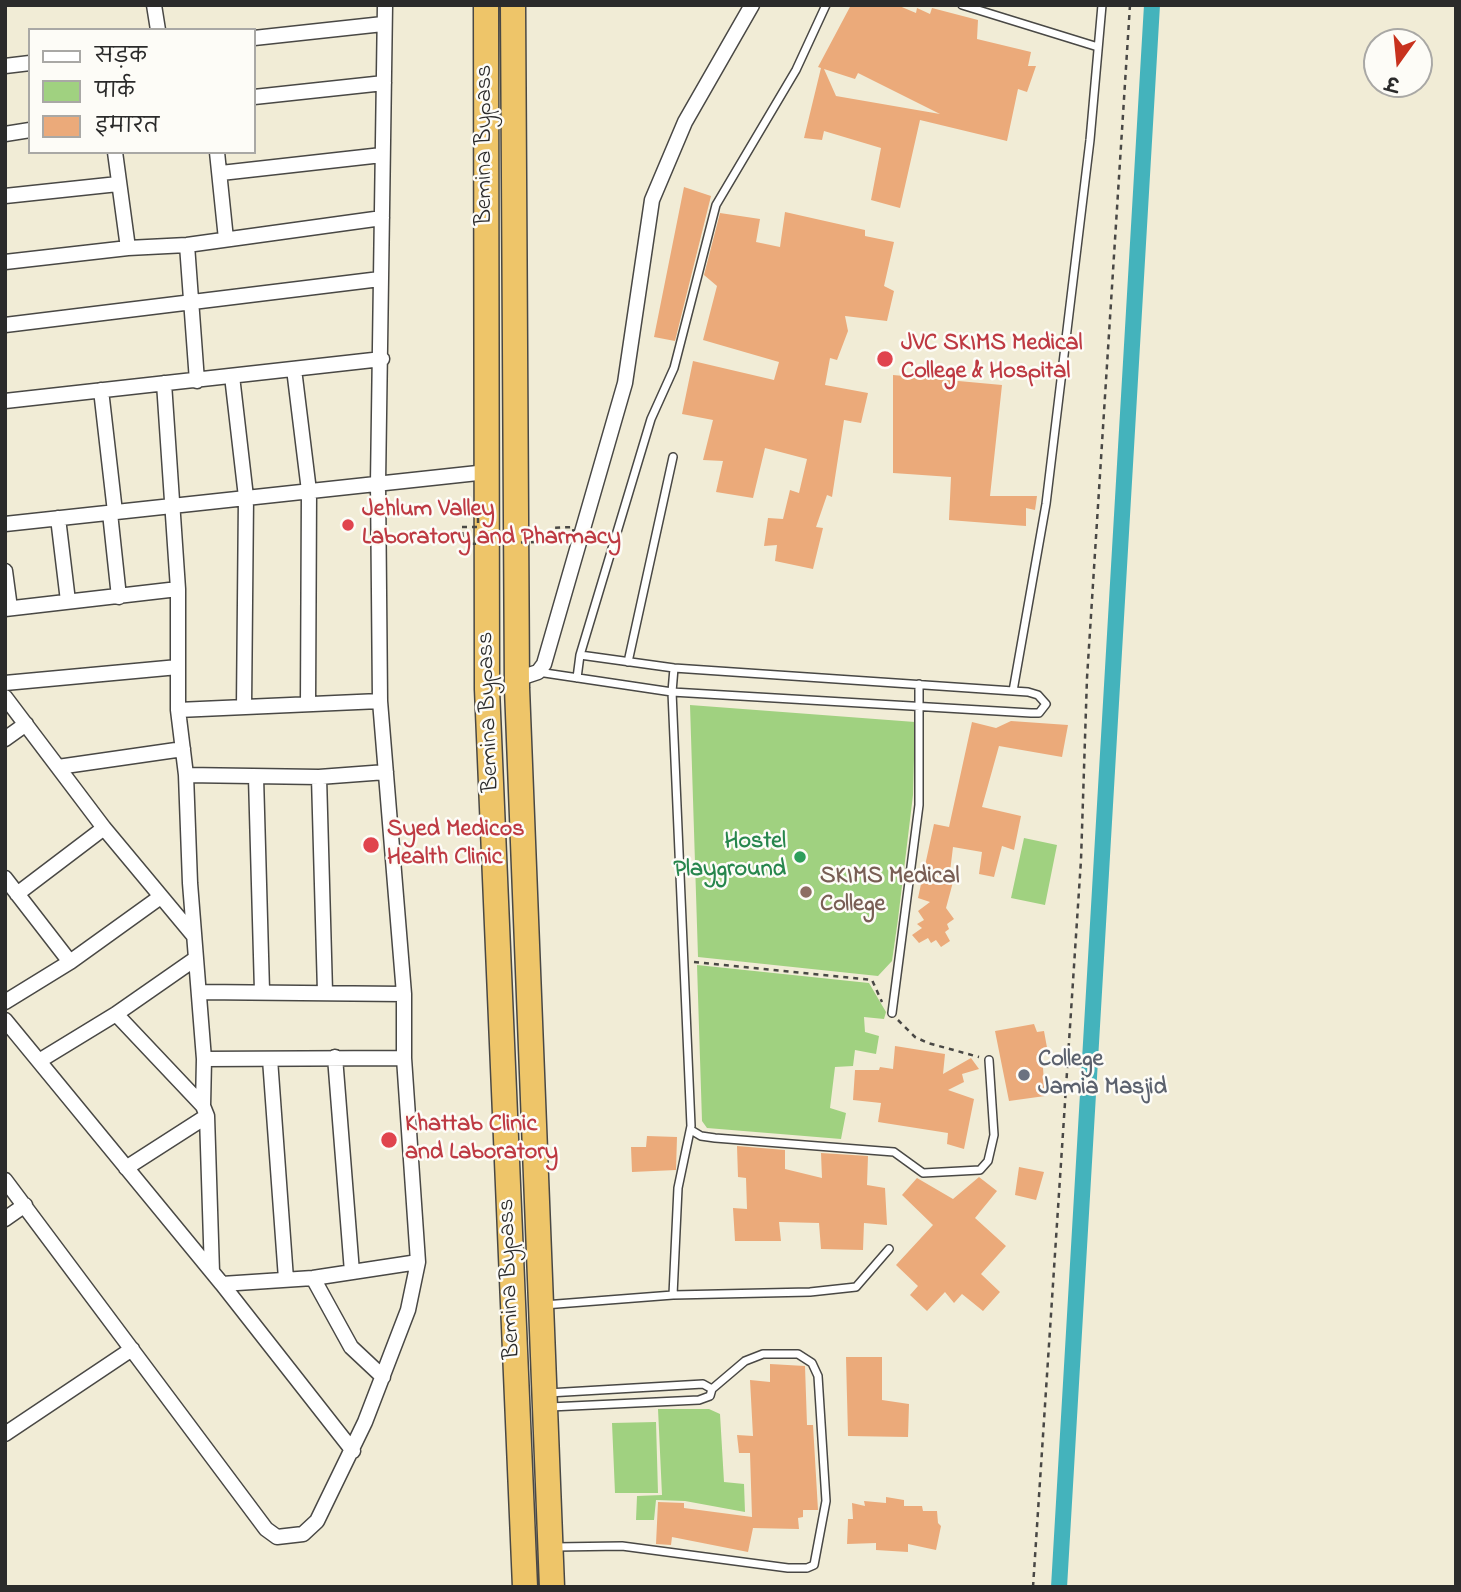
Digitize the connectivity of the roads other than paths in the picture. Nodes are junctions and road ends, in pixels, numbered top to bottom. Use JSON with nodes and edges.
{"nodes":[{"id":1,"x":154,"y":5,"type":"edge"},
{"id":2,"x":385,"y":5,"type":"edge"},
{"id":3,"x":486,"y":5,"type":"edge"},
{"id":4,"x":513,"y":5,"type":"edge"},
{"id":5,"x":752,"y":5,"type":"edge"},
{"id":6,"x":826,"y":5,"type":"edge"},
{"id":7,"x":962,"y":5,"type":"edge"},
{"id":8,"x":1102,"y":5,"type":"edge"},
{"id":9,"x":383,"y":24,"type":"junction"},
{"id":10,"x":158,"y":28,"type":"edge"},
{"id":11,"x":256,"y":38,"type":"edge"},
{"id":12,"x":1098,"y":47,"type":"junction"},
{"id":13,"x":28,"y":63,"type":"edge"},
{"id":14,"x":5,"y":66,"type":"edge"},
{"id":15,"x":384,"y":83,"type":"junction"},
{"id":16,"x":256,"y":97,"type":"edge"},
{"id":17,"x":28,"y":130,"type":"edge"},
{"id":18,"x":5,"y":134,"type":"edge"},
{"id":19,"x":115,"y":154,"type":"edge"},
{"id":20,"x":217,"y":154,"type":"edge"},
{"id":21,"x":382,"y":155,"type":"junction"},
{"id":22,"x":221,"y":173,"type":"junction"},
{"id":23,"x":118,"y":184,"type":"junction"},
{"id":24,"x":5,"y":196,"type":"edge"},
{"id":25,"x":382,"y":218,"type":"junction"},
{"id":26,"x":226,"y":239,"type":"junction"},
{"id":27,"x":187,"y":245,"type":"junction"},
{"id":28,"x":128,"y":248,"type":"junction"},
{"id":29,"x":5,"y":262,"type":"edge"},
{"id":30,"x":380,"y":279,"type":"junction"},
{"id":31,"x":190,"y":304,"type":"junction"},
{"id":32,"x":5,"y":325,"type":"edge"},
{"id":33,"x":382,"y":359,"type":"junction"},
{"id":34,"x":294,"y":369,"type":"junction"},
{"id":35,"x":232,"y":376,"type":"junction"},
{"id":36,"x":197,"y":381,"type":"junction"},
{"id":37,"x":164,"y":383,"type":"junction"},
{"id":38,"x":101,"y":390,"type":"junction"},
{"id":39,"x":5,"y":401,"type":"edge"},
{"id":40,"x":673,"y":457,"type":"dead end"},
{"id":41,"x":487,"y":472,"type":"junction"},
{"id":42,"x":379,"y":483,"type":"junction"},
{"id":43,"x":309,"y":491,"type":"junction"},
{"id":44,"x":246,"y":497,"type":"junction"},
{"id":45,"x":173,"y":506,"type":"junction"},
{"id":46,"x":112,"y":512,"type":"junction"},
{"id":47,"x":58,"y":518,"type":"junction"},
{"id":48,"x":5,"y":524,"type":"edge"},
{"id":49,"x":5,"y":571,"type":"edge"},
{"id":50,"x":178,"y":589,"type":"junction"},
{"id":51,"x":119,"y":597,"type":"junction"},
{"id":52,"x":68,"y":601,"type":"junction"},
{"id":53,"x":8,"y":609,"type":"edge"},
{"id":54,"x":580,"y":655,"type":"junction"},
{"id":55,"x":628,"y":662,"type":"junction"},
{"id":56,"x":178,"y":667,"type":"junction"},
{"id":57,"x":674,"y":668,"type":"junction"},
{"id":58,"x":527,"y":676,"type":"junction"},
{"id":59,"x":577,"y":678,"type":"junction"},
{"id":60,"x":5,"y":683,"type":"edge"},
{"id":61,"x":919,"y":684,"type":"junction"},
{"id":62,"x":1013,"y":691,"type":"junction"},
{"id":63,"x":671,"y":692,"type":"junction"},
{"id":64,"x":5,"y":697,"type":"edge"},
{"id":65,"x":380,"y":701,"type":"junction"},
{"id":66,"x":308,"y":704,"type":"junction"},
{"id":67,"x":918,"y":704,"type":"junction"},
{"id":68,"x":244,"y":707,"type":"junction"},
{"id":69,"x":178,"y":710,"type":"junction"},
{"id":70,"x":26,"y":724,"type":"junction"},
{"id":71,"x":5,"y":739,"type":"edge"},
{"id":72,"x":183,"y":748,"type":"junction"},
{"id":73,"x":58,"y":767,"type":"junction"},
{"id":74,"x":386,"y":772,"type":"junction"},
{"id":75,"x":186,"y":775,"type":"junction"},
{"id":76,"x":256,"y":777,"type":"junction"},
{"id":77,"x":319,"y":777,"type":"junction"},
{"id":78,"x":103,"y":828,"type":"junction"},
{"id":79,"x":5,"y":877,"type":"edge"},
{"id":80,"x":17,"y":894,"type":"junction"},
{"id":81,"x":159,"y":898,"type":"junction"},
{"id":82,"x":194,"y":936,"type":"junction"},
{"id":83,"x":195,"y":959,"type":"junction"},
{"id":84,"x":71,"y":962,"type":"junction"},
{"id":85,"x":262,"y":991,"type":"junction"},
{"id":86,"x":199,"y":992,"type":"junction"},
{"id":87,"x":325,"y":992,"type":"junction"},
{"id":88,"x":404,"y":994,"type":"junction"},
{"id":89,"x":5,"y":1002,"type":"edge"},
{"id":90,"x":892,"y":1013,"type":"road end"},
{"id":91,"x":116,"y":1014,"type":"junction"},
{"id":92,"x":5,"y":1020,"type":"edge"},
{"id":93,"x":335,"y":1057,"type":"junction"},
{"id":94,"x":404,"y":1058,"type":"junction"},
{"id":95,"x":204,"y":1059,"type":"junction"},
{"id":96,"x":270,"y":1059,"type":"junction"},
{"id":97,"x":989,"y":1060,"type":"road end"},
{"id":98,"x":39,"y":1062,"type":"junction"},
{"id":99,"x":205,"y":1111,"type":"junction"},
{"id":100,"x":691,"y":1130,"type":"junction"},
{"id":101,"x":126,"y":1168,"type":"junction"},
{"id":102,"x":5,"y":1180,"type":"edge"},
{"id":103,"x":24,"y":1205,"type":"junction"},
{"id":104,"x":5,"y":1219,"type":"edge"},
{"id":105,"x":889,"y":1249,"type":"dead end"},
{"id":106,"x":418,"y":1262,"type":"junction"},
{"id":107,"x":212,"y":1272,"type":"junction"},
{"id":108,"x":352,"y":1272,"type":"junction"},
{"id":109,"x":313,"y":1278,"type":"junction"},
{"id":110,"x":286,"y":1279,"type":"junction"},
{"id":111,"x":222,"y":1284,"type":"junction"},
{"id":112,"x":673,"y":1295,"type":"junction"},
{"id":113,"x":541,"y":1305,"type":"junction"},
{"id":114,"x":132,"y":1349,"type":"junction"},
{"id":115,"x":383,"y":1377,"type":"junction"},
{"id":116,"x":712,"y":1389,"type":"junction"},
{"id":117,"x":545,"y":1400,"type":"junction"},
{"id":118,"x":5,"y":1434,"type":"edge"},
{"id":119,"x":354,"y":1451,"type":"junction"},
{"id":120,"x":550,"y":1547,"type":"junction"},
{"id":121,"x":525,"y":1587,"type":"edge"},
{"id":122,"x":552,"y":1587,"type":"edge"}],
"edges":[{"from":1,"to":10,"type":"street"},
{"from":2,"to":9,"type":"street"},
{"from":3,"to":41,"type":"highway","name":"Bemina Bypass"},
{"from":4,"to":58,"type":"highway","name":"Bemina Bypass"},
{"from":5,"to":58,"type":"street"},
{"from":6,"to":54,"type":"lane"},
{"from":7,"to":12,"type":"lane"},
{"from":8,"to":12,"type":"lane"},
{"from":9,"to":11,"type":"street"},
{"from":9,"to":15,"type":"street"},
{"from":12,"to":62,"type":"lane"},
{"from":13,"to":14,"type":"street"},
{"from":15,"to":16,"type":"street"},
{"from":15,"to":21,"type":"street"},
{"from":17,"to":18,"type":"street"},
{"from":19,"to":23,"type":"street"},
{"from":20,"to":22,"type":"street"},
{"from":21,"to":22,"type":"street"},
{"from":21,"to":25,"type":"street"},
{"from":22,"to":26,"type":"street"},
{"from":23,"to":24,"type":"street"},
{"from":23,"to":28,"type":"street"},
{"from":25,"to":26,"type":"street"},
{"from":25,"to":30,"type":"street"},
{"from":26,"to":27,"type":"street"},
{"from":27,"to":28,"type":"street"},
{"from":27,"to":31,"type":"street"},
{"from":28,"to":29,"type":"street"},
{"from":30,"to":31,"type":"street"},
{"from":30,"to":33,"type":"street"},
{"from":31,"to":32,"type":"street"},
{"from":31,"to":36,"type":"street"},
{"from":33,"to":34,"type":"street"},
{"from":33,"to":42,"type":"street"},
{"from":34,"to":35,"type":"street"},
{"from":34,"to":43,"type":"street"},
{"from":35,"to":36,"type":"street"},
{"from":35,"to":44,"type":"street"},
{"from":36,"to":37,"type":"street"},
{"from":37,"to":38,"type":"street"},
{"from":37,"to":45,"type":"street"},
{"from":38,"to":39,"type":"street"},
{"from":38,"to":46,"type":"street"},
{"from":40,"to":55,"type":"lane"},
{"from":41,"to":42,"type":"street"},
{"from":41,"to":121,"type":"highway","name":"Bemina Bypass"},
{"from":42,"to":43,"type":"street"},
{"from":42,"to":65,"type":"street"},
{"from":43,"to":44,"type":"street"},
{"from":43,"to":66,"type":"street"},
{"from":44,"to":45,"type":"street"},
{"from":44,"to":68,"type":"street"},
{"from":45,"to":46,"type":"street"},
{"from":45,"to":50,"type":"street"},
{"from":46,"to":47,"type":"street"},
{"from":46,"to":51,"type":"street"},
{"from":47,"to":48,"type":"street"},
{"from":47,"to":52,"type":"street"},
{"from":49,"to":53,"type":"street"},
{"from":50,"to":51,"type":"street"},
{"from":50,"to":56,"type":"street"},
{"from":51,"to":52,"type":"street"},
{"from":52,"to":53,"type":"street"},
{"from":54,"to":55,"type":"lane"},
{"from":54,"to":59,"type":"lane"},
{"from":55,"to":57,"type":"lane"},
{"from":56,"to":60,"type":"street"},
{"from":56,"to":69,"type":"street"},
{"from":57,"to":61,"type":"lane"},
{"from":57,"to":63,"type":"lane"},
{"from":58,"to":59,"type":"lane"},
{"from":58,"to":113,"type":"highway","name":"Bemina Bypass"},
{"from":59,"to":63,"type":"lane"},
{"from":61,"to":62,"type":"lane"},
{"from":61,"to":67,"type":"lane"},
{"from":62,"to":67,"type":"lane"},
{"from":63,"to":67,"type":"lane"},
{"from":63,"to":100,"type":"lane"},
{"from":64,"to":70,"type":"street"},
{"from":65,"to":66,"type":"street"},
{"from":65,"to":74,"type":"street"},
{"from":66,"to":68,"type":"street"},
{"from":67,"to":90,"type":"lane"},
{"from":68,"to":69,"type":"street"},
{"from":69,"to":72,"type":"street"},
{"from":70,"to":71,"type":"street"},
{"from":70,"to":73,"type":"street"},
{"from":72,"to":73,"type":"street"},
{"from":72,"to":75,"type":"street"},
{"from":73,"to":78,"type":"street"},
{"from":74,"to":77,"type":"street"},
{"from":74,"to":88,"type":"street"},
{"from":75,"to":76,"type":"street"},
{"from":75,"to":82,"type":"street"},
{"from":76,"to":77,"type":"street"},
{"from":76,"to":85,"type":"street"},
{"from":77,"to":87,"type":"street"},
{"from":78,"to":80,"type":"street"},
{"from":78,"to":81,"type":"street"},
{"from":79,"to":80,"type":"street"},
{"from":80,"to":84,"type":"street"},
{"from":81,"to":82,"type":"street"},
{"from":81,"to":84,"type":"street"},
{"from":82,"to":83,"type":"street"},
{"from":83,"to":86,"type":"street"},
{"from":83,"to":91,"type":"street"},
{"from":84,"to":89,"type":"street"},
{"from":85,"to":86,"type":"street"},
{"from":85,"to":87,"type":"street"},
{"from":86,"to":95,"type":"street"},
{"from":87,"to":88,"type":"street"},
{"from":88,"to":94,"type":"street"},
{"from":91,"to":98,"type":"street"},
{"from":91,"to":99,"type":"street"},
{"from":92,"to":98,"type":"street"},
{"from":93,"to":94,"type":"street"},
{"from":93,"to":96,"type":"street"},
{"from":93,"to":108,"type":"street"},
{"from":94,"to":106,"type":"street"},
{"from":95,"to":96,"type":"street"},
{"from":95,"to":99,"type":"street"},
{"from":96,"to":110,"type":"street"},
{"from":97,"to":100,"type":"lane"},
{"from":98,"to":101,"type":"street"},
{"from":99,"to":101,"type":"street"},
{"from":99,"to":107,"type":"street"},
{"from":100,"to":112,"type":"lane"},
{"from":101,"to":107,"type":"street"},
{"from":102,"to":103,"type":"street"},
{"from":103,"to":104,"type":"street"},
{"from":103,"to":114,"type":"street"},
{"from":105,"to":112,"type":"lane"},
{"from":106,"to":108,"type":"street"},
{"from":106,"to":115,"type":"street"},
{"from":107,"to":111,"type":"street"},
{"from":108,"to":109,"type":"street"},
{"from":109,"to":110,"type":"street"},
{"from":109,"to":115,"type":"street"},
{"from":110,"to":111,"type":"street"},
{"from":111,"to":119,"type":"street"},
{"from":112,"to":113,"type":"lane"},
{"from":113,"to":117,"type":"highway","name":"Bemina Bypass"},
{"from":114,"to":118,"type":"street"},
{"from":114,"to":119,"type":"street"},
{"from":115,"to":119,"type":"street"},
{"from":116,"to":117,"type":"lane"},
{"from":116,"to":117,"type":"lane"},
{"from":116,"to":120,"type":"lane"},
{"from":117,"to":120,"type":"highway","name":"Bemina Bypass"},
{"from":120,"to":122,"type":"highway","name":"Bemina Bypass"}]}
